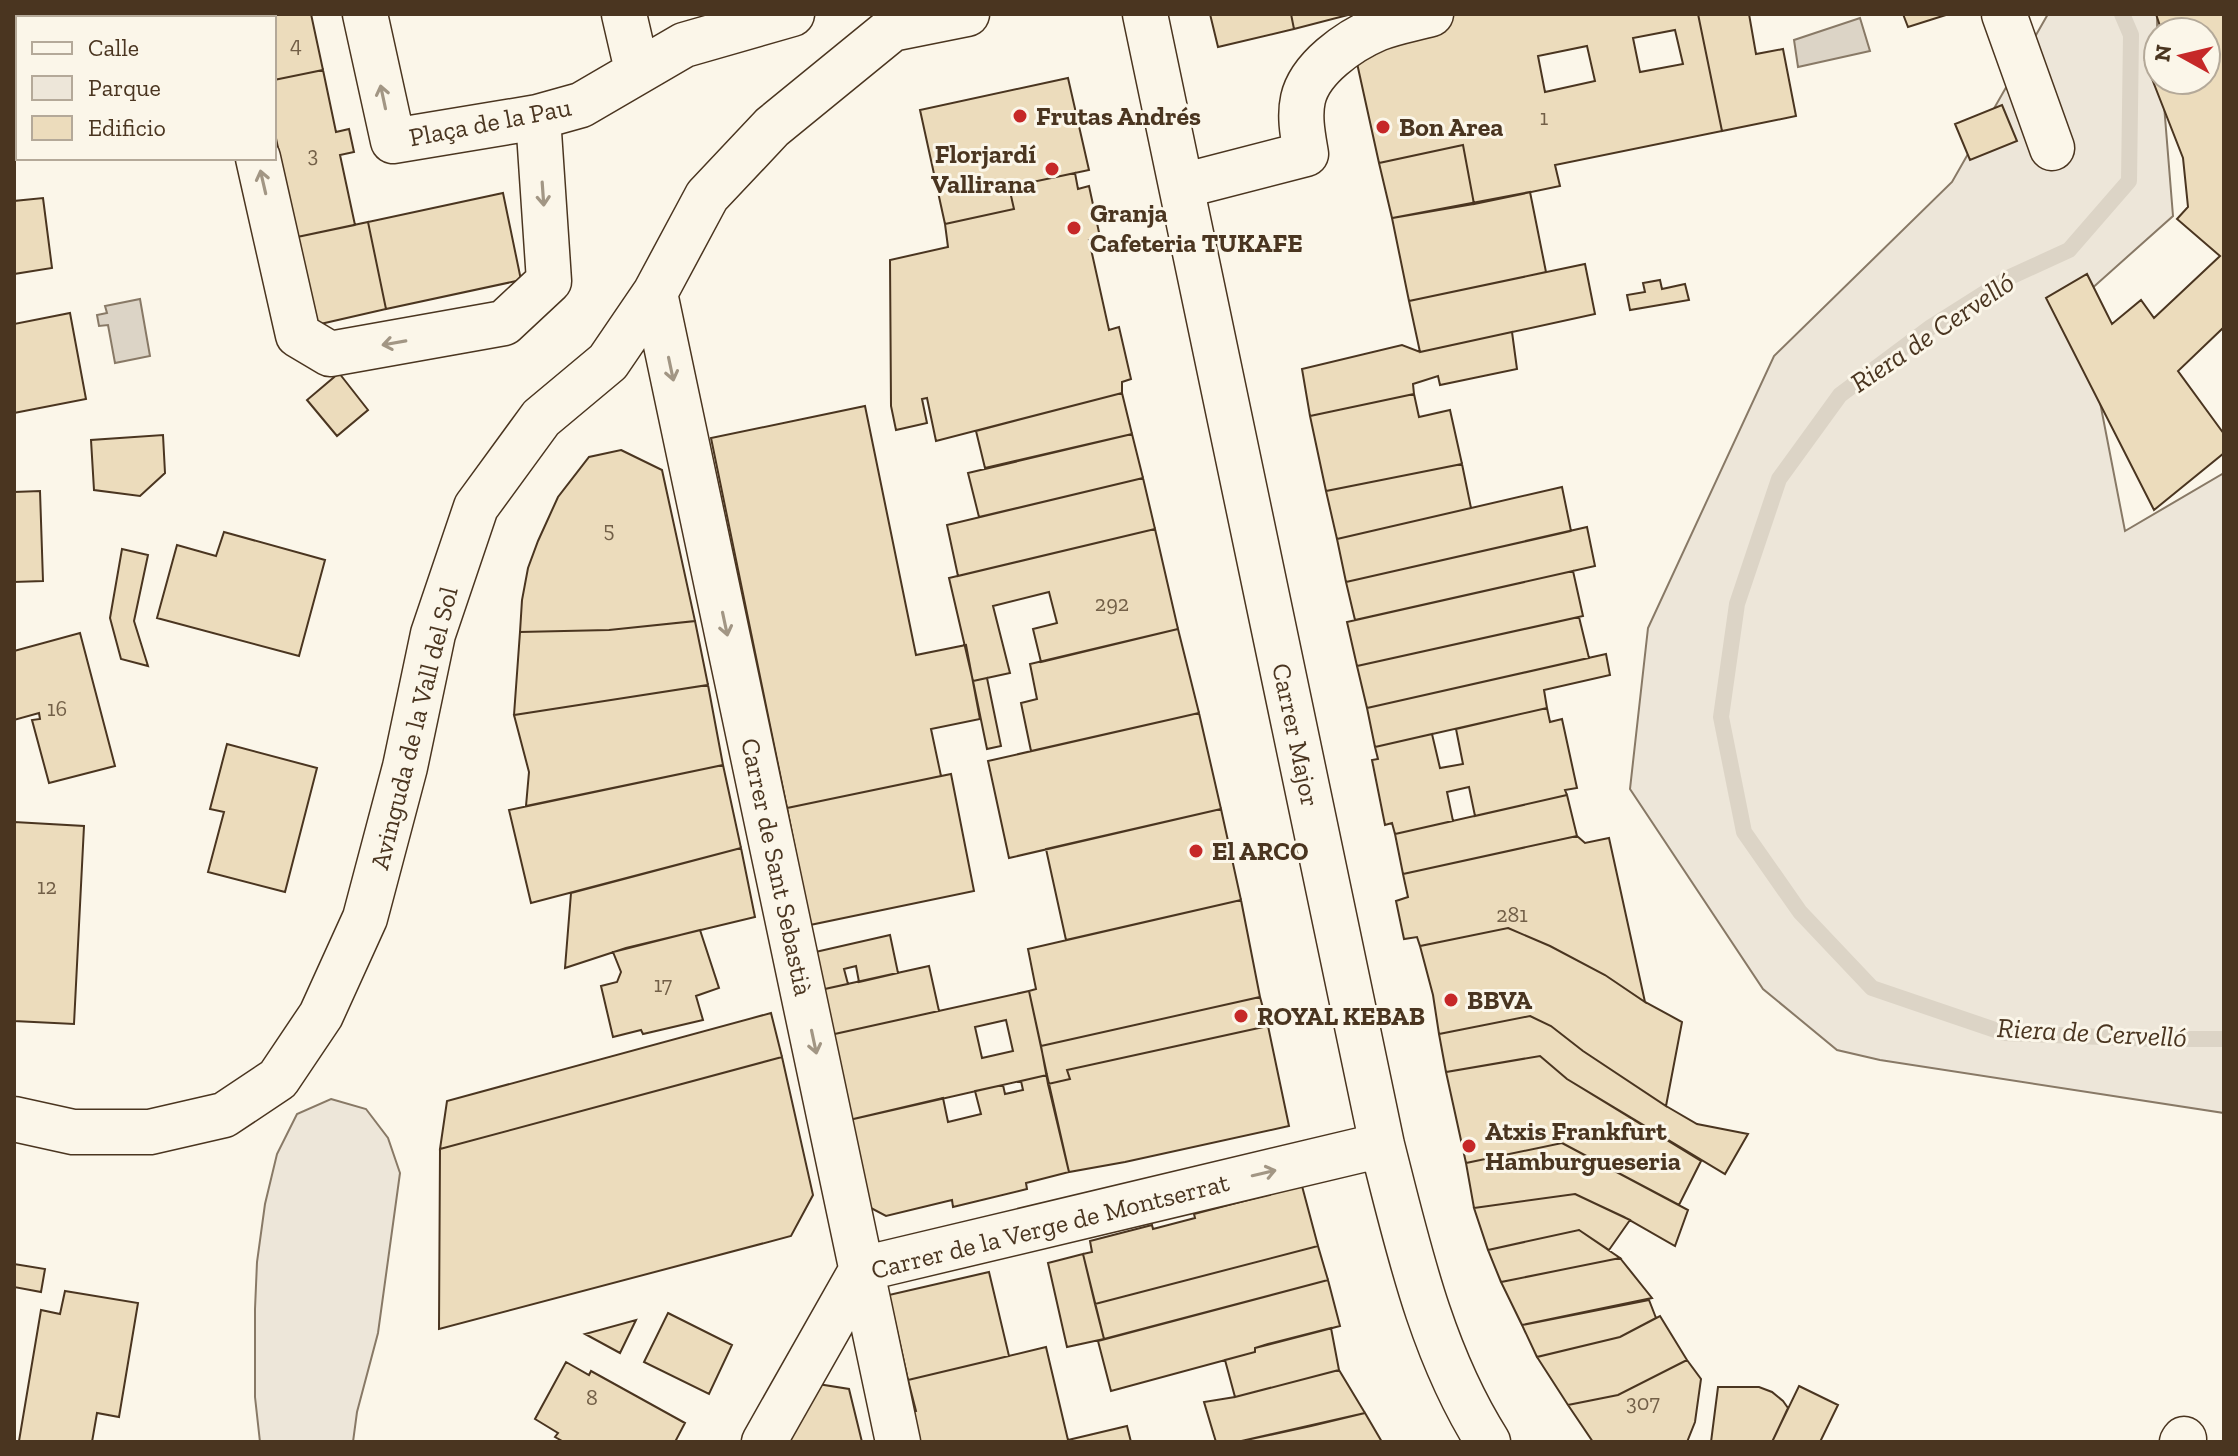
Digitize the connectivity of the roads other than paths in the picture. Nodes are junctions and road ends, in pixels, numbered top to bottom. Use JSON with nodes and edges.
{"nodes":[{"id":1,"x":365,"y":14,"type":"edge"},
{"id":2,"x":624,"y":14,"type":"edge"},
{"id":3,"x":792,"y":14,"type":"edge"},
{"id":4,"x":967,"y":14,"type":"edge"},
{"id":5,"x":1145,"y":14,"type":"edge"},
{"id":6,"x":1431,"y":14,"type":"edge"},
{"id":7,"x":2004,"y":14,"type":"edge"},
{"id":8,"x":876,"y":21,"type":"edge"},
{"id":9,"x":681,"y":29,"type":"edge"},
{"id":10,"x":637,"y":70,"type":"junction"},
{"id":11,"x":538,"y":117,"type":"junction"},
{"id":12,"x":2052,"y":148,"type":"dead end"},
{"id":13,"x":258,"y":160,"type":"edge"},
{"id":14,"x":1182,"y":186,"type":"junction"},
{"id":15,"x":655,"y":293,"type":"junction"},
{"id":16,"x":14,"y":1119,"type":"edge"},
{"id":17,"x":1382,"y":1145,"type":"junction"},
{"id":18,"x":862,"y":1269,"type":"junction"},
{"id":19,"x":764,"y":1442,"type":"edge"},
{"id":20,"x":898,"y":1442,"type":"edge"},
{"id":21,"x":1488,"y":1442,"type":"edge"}],
"edges":[{"from":11,"to":1,"type":"street","name":"Plaça de la Pau","one_way":true},
{"from":2,"to":10,"type":"street"},
{"from":3,"to":9,"type":"street","name":"Plaça de la Pau"},
{"from":4,"to":8,"type":"street","name":"Avinguda de la Vall del Sol"},
{"from":5,"to":14,"type":"street","name":"Carrer Major"},
{"from":6,"to":14,"type":"street"},
{"from":7,"to":12,"type":"street"},
{"from":8,"to":15,"type":"street","name":"Avinguda de la Vall del Sol"},
{"from":9,"to":10,"type":"street","name":"Plaça de la Pau"},
{"from":10,"to":11,"type":"street","name":"Plaça de la Pau"},
{"from":11,"to":13,"type":"street","one_way":true},
{"from":14,"to":17,"type":"street","name":"Carrer Major"},
{"from":15,"to":16,"type":"street","name":"Avinguda de la Vall del Sol"},
{"from":15,"to":18,"type":"street","name":"Carrer de Sant Sebastià","one_way":true},
{"from":18,"to":17,"type":"street","name":"Carrer de la Verge de Montserrat","one_way":true},
{"from":17,"to":21,"type":"street","name":"Carrer Major"},
{"from":18,"to":19,"type":"street","name":"Carrer de la Verge de Montserrat"},
{"from":18,"to":20,"type":"street","name":"Carrer de Sant Sebastià"}]}
